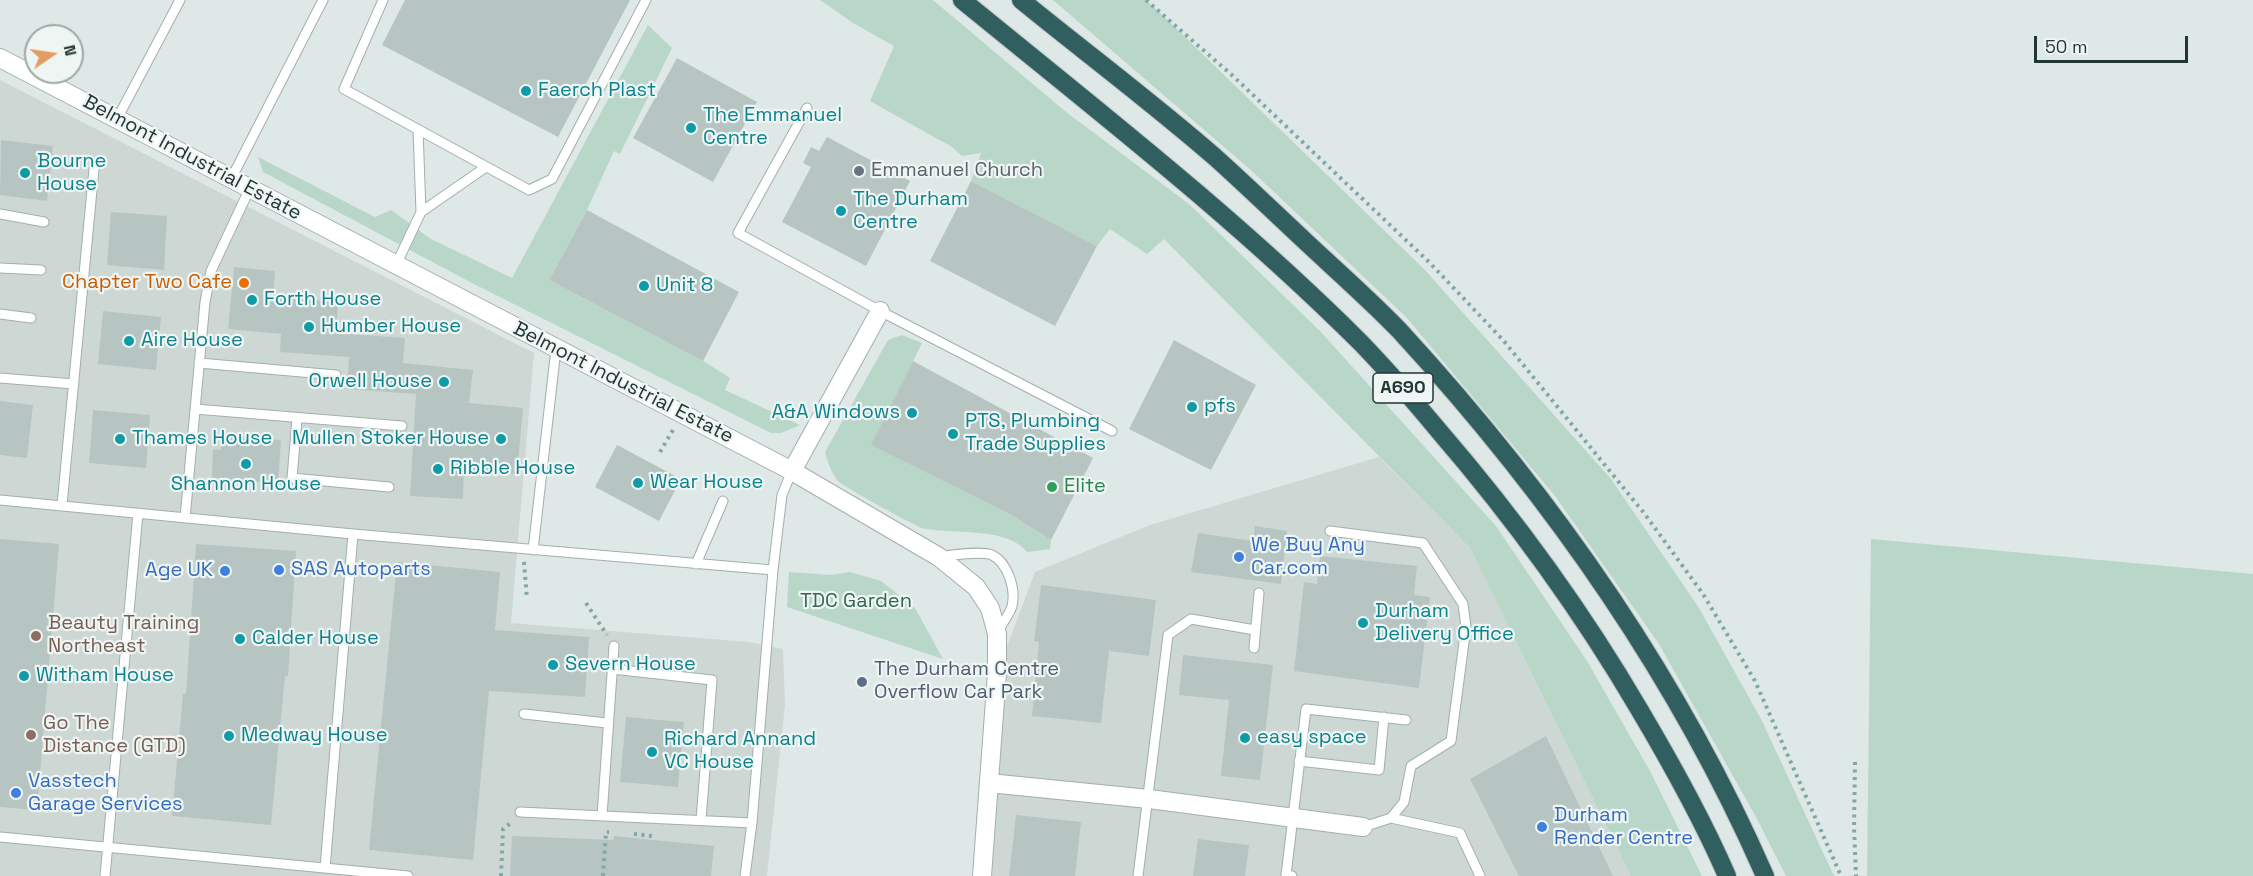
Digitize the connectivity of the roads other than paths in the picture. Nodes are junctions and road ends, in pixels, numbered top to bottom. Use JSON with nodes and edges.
{"nodes":[{"id":1,"x":180,"y":0,"type":"edge"},
{"id":2,"x":323,"y":0,"type":"edge"},
{"id":3,"x":383,"y":0,"type":"edge"},
{"id":4,"x":646,"y":0,"type":"edge"},
{"id":5,"x":962,"y":0,"type":"edge"},
{"id":6,"x":1021,"y":0,"type":"edge"},
{"id":7,"x":0,"y":58,"type":"edge"},
{"id":8,"x":807,"y":108,"type":"dead end"},
{"id":9,"x":117,"y":119,"type":"junction"},
{"id":10,"x":418,"y":129,"type":"junction"},
{"id":11,"x":486,"y":167,"type":"junction"},
{"id":12,"x":93,"y":169,"type":"dead end"},
{"id":13,"x":231,"y":179,"type":"junction"},
{"id":14,"x":250,"y":188,"type":"junction"},
{"id":15,"x":421,"y":212,"type":"junction"},
{"id":16,"x":0,"y":214,"type":"edge"},
{"id":17,"x":44,"y":222,"type":"dead end"},
{"id":18,"x":396,"y":265,"type":"junction"},
{"id":19,"x":0,"y":268,"type":"edge"},
{"id":20,"x":41,"y":270,"type":"dead end"},
{"id":21,"x":880,"y":311,"type":"junction"},
{"id":22,"x":0,"y":314,"type":"edge"},
{"id":23,"x":31,"y":318,"type":"dead end"},
{"id":24,"x":556,"y":349,"type":"junction"},
{"id":25,"x":199,"y":363,"type":"junction"},
{"id":26,"x":336,"y":375,"type":"dead end"},
{"id":27,"x":0,"y":378,"type":"edge"},
{"id":28,"x":74,"y":384,"type":"junction"},
{"id":29,"x":195,"y":408,"type":"junction"},
{"id":30,"x":297,"y":418,"type":"junction"},
{"id":31,"x":402,"y":426,"type":"dead end"},
{"id":32,"x":1112,"y":430,"type":"dead end"},
{"id":33,"x":792,"y":471,"type":"junction"},
{"id":34,"x":389,"y":487,"type":"dead end"},
{"id":35,"x":0,"y":500,"type":"edge"},
{"id":36,"x":723,"y":501,"type":"dead end"},
{"id":37,"x":62,"y":505,"type":"junction"},
{"id":38,"x":138,"y":513,"type":"junction"},
{"id":39,"x":186,"y":519,"type":"junction"},
{"id":40,"x":1330,"y":531,"type":"dead end"},
{"id":41,"x":353,"y":534,"type":"junction"},
{"id":42,"x":528,"y":550,"type":"junction"},
{"id":43,"x":939,"y":557,"type":"junction"},
{"id":44,"x":696,"y":564,"type":"junction"},
{"id":45,"x":773,"y":570,"type":"junction"},
{"id":46,"x":1258,"y":593,"type":"dead end"},
{"id":47,"x":1255,"y":630,"type":"junction"},
{"id":48,"x":997,"y":634,"type":"junction"},
{"id":49,"x":614,"y":646,"type":"road end"},
{"id":50,"x":1254,"y":648,"type":"dead end"},
{"id":51,"x":612,"y":669,"type":"junction"},
{"id":52,"x":524,"y":714,"type":"dead end"},
{"id":53,"x":1384,"y":717,"type":"junction"},
{"id":54,"x":1406,"y":720,"type":"dead end"},
{"id":55,"x":607,"y":723,"type":"junction"},
{"id":56,"x":1299,"y":762,"type":"junction"},
{"id":57,"x":990,"y":783,"type":"junction"},
{"id":58,"x":1149,"y":800,"type":"junction"},
{"id":59,"x":522,"y":812,"type":"road end"},
{"id":60,"x":602,"y":816,"type":"junction"},
{"id":61,"x":1292,"y":818,"type":"junction"},
{"id":62,"x":1391,"y":818,"type":"junction"},
{"id":63,"x":701,"y":820,"type":"junction"},
{"id":64,"x":752,"y":823,"type":"junction"},
{"id":65,"x":1363,"y":827,"type":"joint"},
{"id":66,"x":0,"y":837,"type":"edge"},
{"id":67,"x":107,"y":847,"type":"junction"},
{"id":68,"x":325,"y":868,"type":"junction"},
{"id":69,"x":312,"y":871,"type":"edge"},
{"id":70,"x":105,"y":876,"type":"edge"},
{"id":71,"x":408,"y":876,"type":"edge"},
{"id":72,"x":745,"y":876,"type":"edge"},
{"id":73,"x":982,"y":876,"type":"edge"},
{"id":74,"x":1138,"y":876,"type":"edge"},
{"id":75,"x":1292,"y":876,"type":"edge"},
{"id":76,"x":1480,"y":876,"type":"edge"},
{"id":77,"x":1727,"y":876,"type":"edge"},
{"id":78,"x":1765,"y":876,"type":"edge"}],
"edges":[{"from":1,"to":9,"type":"lane"},
{"from":2,"to":13,"type":"lane"},
{"from":3,"to":10,"type":"lane"},
{"from":4,"to":11,"type":"lane"},
{"from":5,"to":77,"type":"highway","number":"A690"},
{"from":6,"to":78,"type":"highway","number":"A690"},
{"from":7,"to":9,"type":"street","name":"Belmont Industrial Estate"},
{"from":8,"to":21,"type":"lane"},
{"from":9,"to":13,"type":"street","name":"Belmont Industrial Estate"},
{"from":10,"to":11,"type":"lane"},
{"from":10,"to":15,"type":"lane"},
{"from":11,"to":15,"type":"lane"},
{"from":12,"to":28,"type":"lane"},
{"from":13,"to":14,"type":"street","name":"Belmont Industrial Estate"},
{"from":14,"to":18,"type":"street","name":"Belmont Industrial Estate"},
{"from":14,"to":25,"type":"lane"},
{"from":15,"to":18,"type":"lane"},
{"from":16,"to":17,"type":"lane"},
{"from":18,"to":24,"type":"street","name":"Belmont Industrial Estate"},
{"from":19,"to":20,"type":"lane"},
{"from":21,"to":32,"type":"lane"},
{"from":21,"to":33,"type":"street"},
{"from":22,"to":23,"type":"lane"},
{"from":24,"to":33,"type":"street","name":"Belmont Industrial Estate"},
{"from":24,"to":42,"type":"lane"},
{"from":25,"to":26,"type":"lane"},
{"from":25,"to":29,"type":"lane"},
{"from":27,"to":28,"type":"lane"},
{"from":28,"to":37,"type":"lane"},
{"from":29,"to":30,"type":"lane"},
{"from":29,"to":39,"type":"lane"},
{"from":30,"to":31,"type":"lane"},
{"from":30,"to":34,"type":"lane"},
{"from":33,"to":43,"type":"street","name":"Belmont Industrial Estate"},
{"from":33,"to":45,"type":"lane"},
{"from":35,"to":37,"type":"lane"},
{"from":36,"to":44,"type":"lane"},
{"from":37,"to":38,"type":"lane"},
{"from":38,"to":39,"type":"lane"},
{"from":38,"to":67,"type":"lane"},
{"from":39,"to":41,"type":"lane"},
{"from":40,"to":62,"type":"lane"},
{"from":41,"to":42,"type":"lane"},
{"from":41,"to":68,"type":"lane"},
{"from":42,"to":44,"type":"lane"},
{"from":43,"to":48,"type":"street","name":"Belmont Industrial Estate"},
{"from":43,"to":48,"type":"lane"},
{"from":44,"to":45,"type":"lane"},
{"from":45,"to":64,"type":"lane"},
{"from":46,"to":47,"type":"lane"},
{"from":47,"to":50,"type":"lane"},
{"from":47,"to":58,"type":"lane"},
{"from":48,"to":57,"type":"street","name":"Belmont Industrial Estate"},
{"from":49,"to":51,"type":"lane"},
{"from":51,"to":55,"type":"lane"},
{"from":51,"to":63,"type":"lane"},
{"from":52,"to":55,"type":"lane"},
{"from":53,"to":54,"type":"lane"},
{"from":53,"to":56,"type":"lane"},
{"from":53,"to":56,"type":"lane"},
{"from":55,"to":60,"type":"lane"},
{"from":56,"to":61,"type":"lane"},
{"from":57,"to":58,"type":"street"},
{"from":57,"to":73,"type":"street","name":"Belmont Industrial Estate"},
{"from":58,"to":61,"type":"street"},
{"from":58,"to":74,"type":"lane"},
{"from":59,"to":60,"type":"lane"},
{"from":60,"to":63,"type":"lane"},
{"from":61,"to":65,"type":"street"},
{"from":61,"to":75,"type":"lane"},
{"from":62,"to":65,"type":"lane"},
{"from":62,"to":76,"type":"lane"},
{"from":63,"to":64,"type":"lane"},
{"from":64,"to":72,"type":"lane"},
{"from":66,"to":67,"type":"lane"},
{"from":67,"to":69,"type":"lane"},
{"from":67,"to":70,"type":"lane"},
{"from":68,"to":69,"type":"lane"},
{"from":68,"to":71,"type":"lane"}]}
